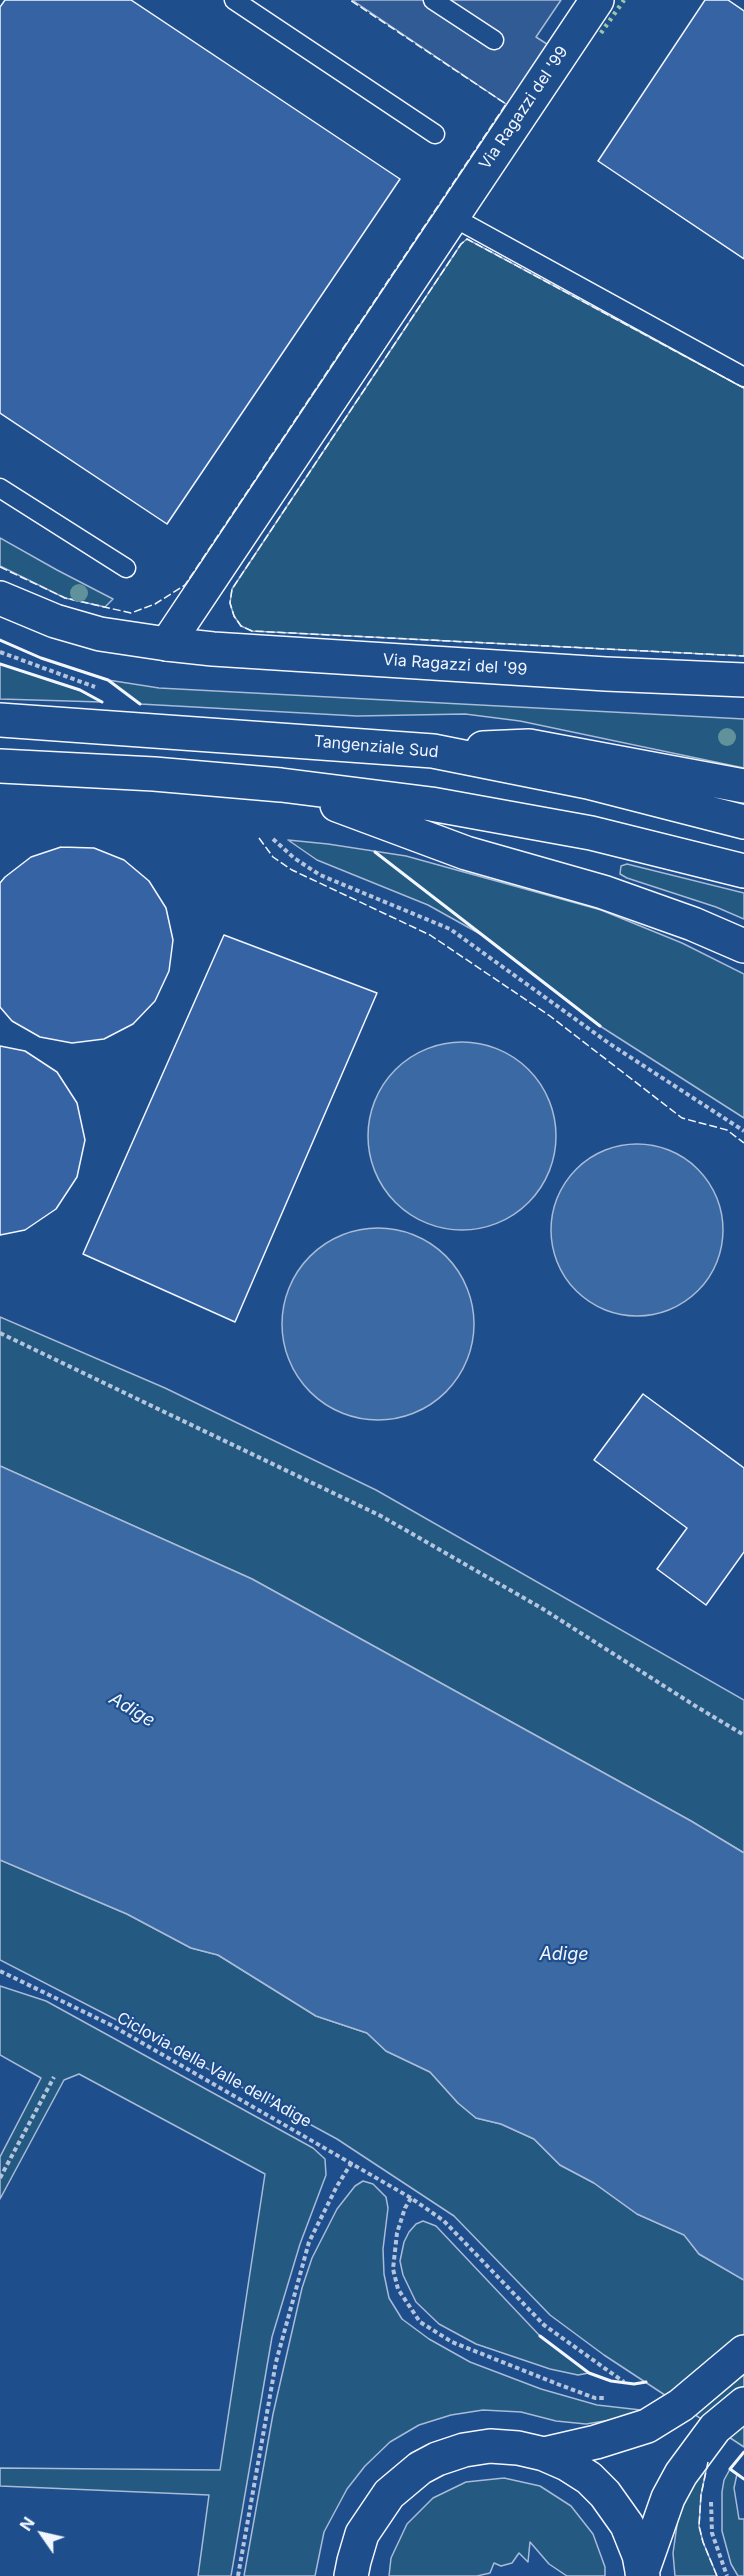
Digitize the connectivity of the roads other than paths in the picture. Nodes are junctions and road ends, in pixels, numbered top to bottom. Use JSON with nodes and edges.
{"nodes":[{"id":1,"x":234,"y":0,"type":"edge"},
{"id":2,"x":433,"y":0,"type":"edge"},
{"id":3,"x":597,"y":0,"type":"edge"},
{"id":4,"x":494,"y":40,"type":"dead end"},
{"id":5,"x":435,"y":134,"type":"dead end"},
{"id":6,"x":451,"y":216,"type":"junction"},
{"id":7,"x":744,"y":377,"type":"edge"},
{"id":8,"x":0,"y":488,"type":"edge"},
{"id":9,"x":126,"y":568,"type":"dead end"},
{"id":10,"x":0,"y":598,"type":"edge"},
{"id":11,"x":167,"y":644,"type":"junction"},
{"id":12,"x":744,"y":680,"type":"edge"},
{"id":13,"x":0,"y":720,"type":"edge"},
{"id":14,"x":433,"y":751,"type":"junction"},
{"id":15,"x":0,"y":766,"type":"edge"},
{"id":16,"x":281,"y":785,"type":"junction"},
{"id":17,"x":744,"y":786,"type":"edge"},
{"id":18,"x":744,"y":822,"type":"edge"},
{"id":19,"x":744,"y":871,"type":"edge"},
{"id":20,"x":744,"y":946,"type":"edge"},
{"id":21,"x":744,"y":2352,"type":"edge"},
{"id":22,"x":744,"y":2404,"type":"edge"},
{"id":23,"x":543,"y":2454,"type":"junction"},
{"id":24,"x":642,"y":2574,"type":"edge"},
{"id":25,"x":351,"y":2576,"type":"edge"}],
"edges":[{"from":1,"to":5,"type":"lane"},
{"from":2,"to":4,"type":"lane"},
{"from":3,"to":6,"type":"main road","name":"Via Ragazzi del '99"},
{"from":6,"to":7,"type":"lane"},
{"from":6,"to":11,"type":"main road","name":"Via Ragazzi del '99"},
{"from":8,"to":9,"type":"lane"},
{"from":10,"to":11,"type":"main road","name":"Via Ragazzi del '99"},
{"from":11,"to":12,"type":"main road","name":"Via Ragazzi del '99"},
{"from":13,"to":14,"type":"main road","name":"Tangenziale Sud"},
{"from":14,"to":17,"type":"main road"},
{"from":14,"to":18,"type":"main road","name":"Tangenziale Sud"},
{"from":15,"to":16,"type":"main road"},
{"from":16,"to":19,"type":"main road"},
{"from":16,"to":20,"type":"main road"},
{"from":21,"to":23,"type":"main road"},
{"from":22,"to":24,"type":"main road"},
{"from":23,"to":24,"type":"main road"},
{"from":23,"to":25,"type":"main road"}]}
